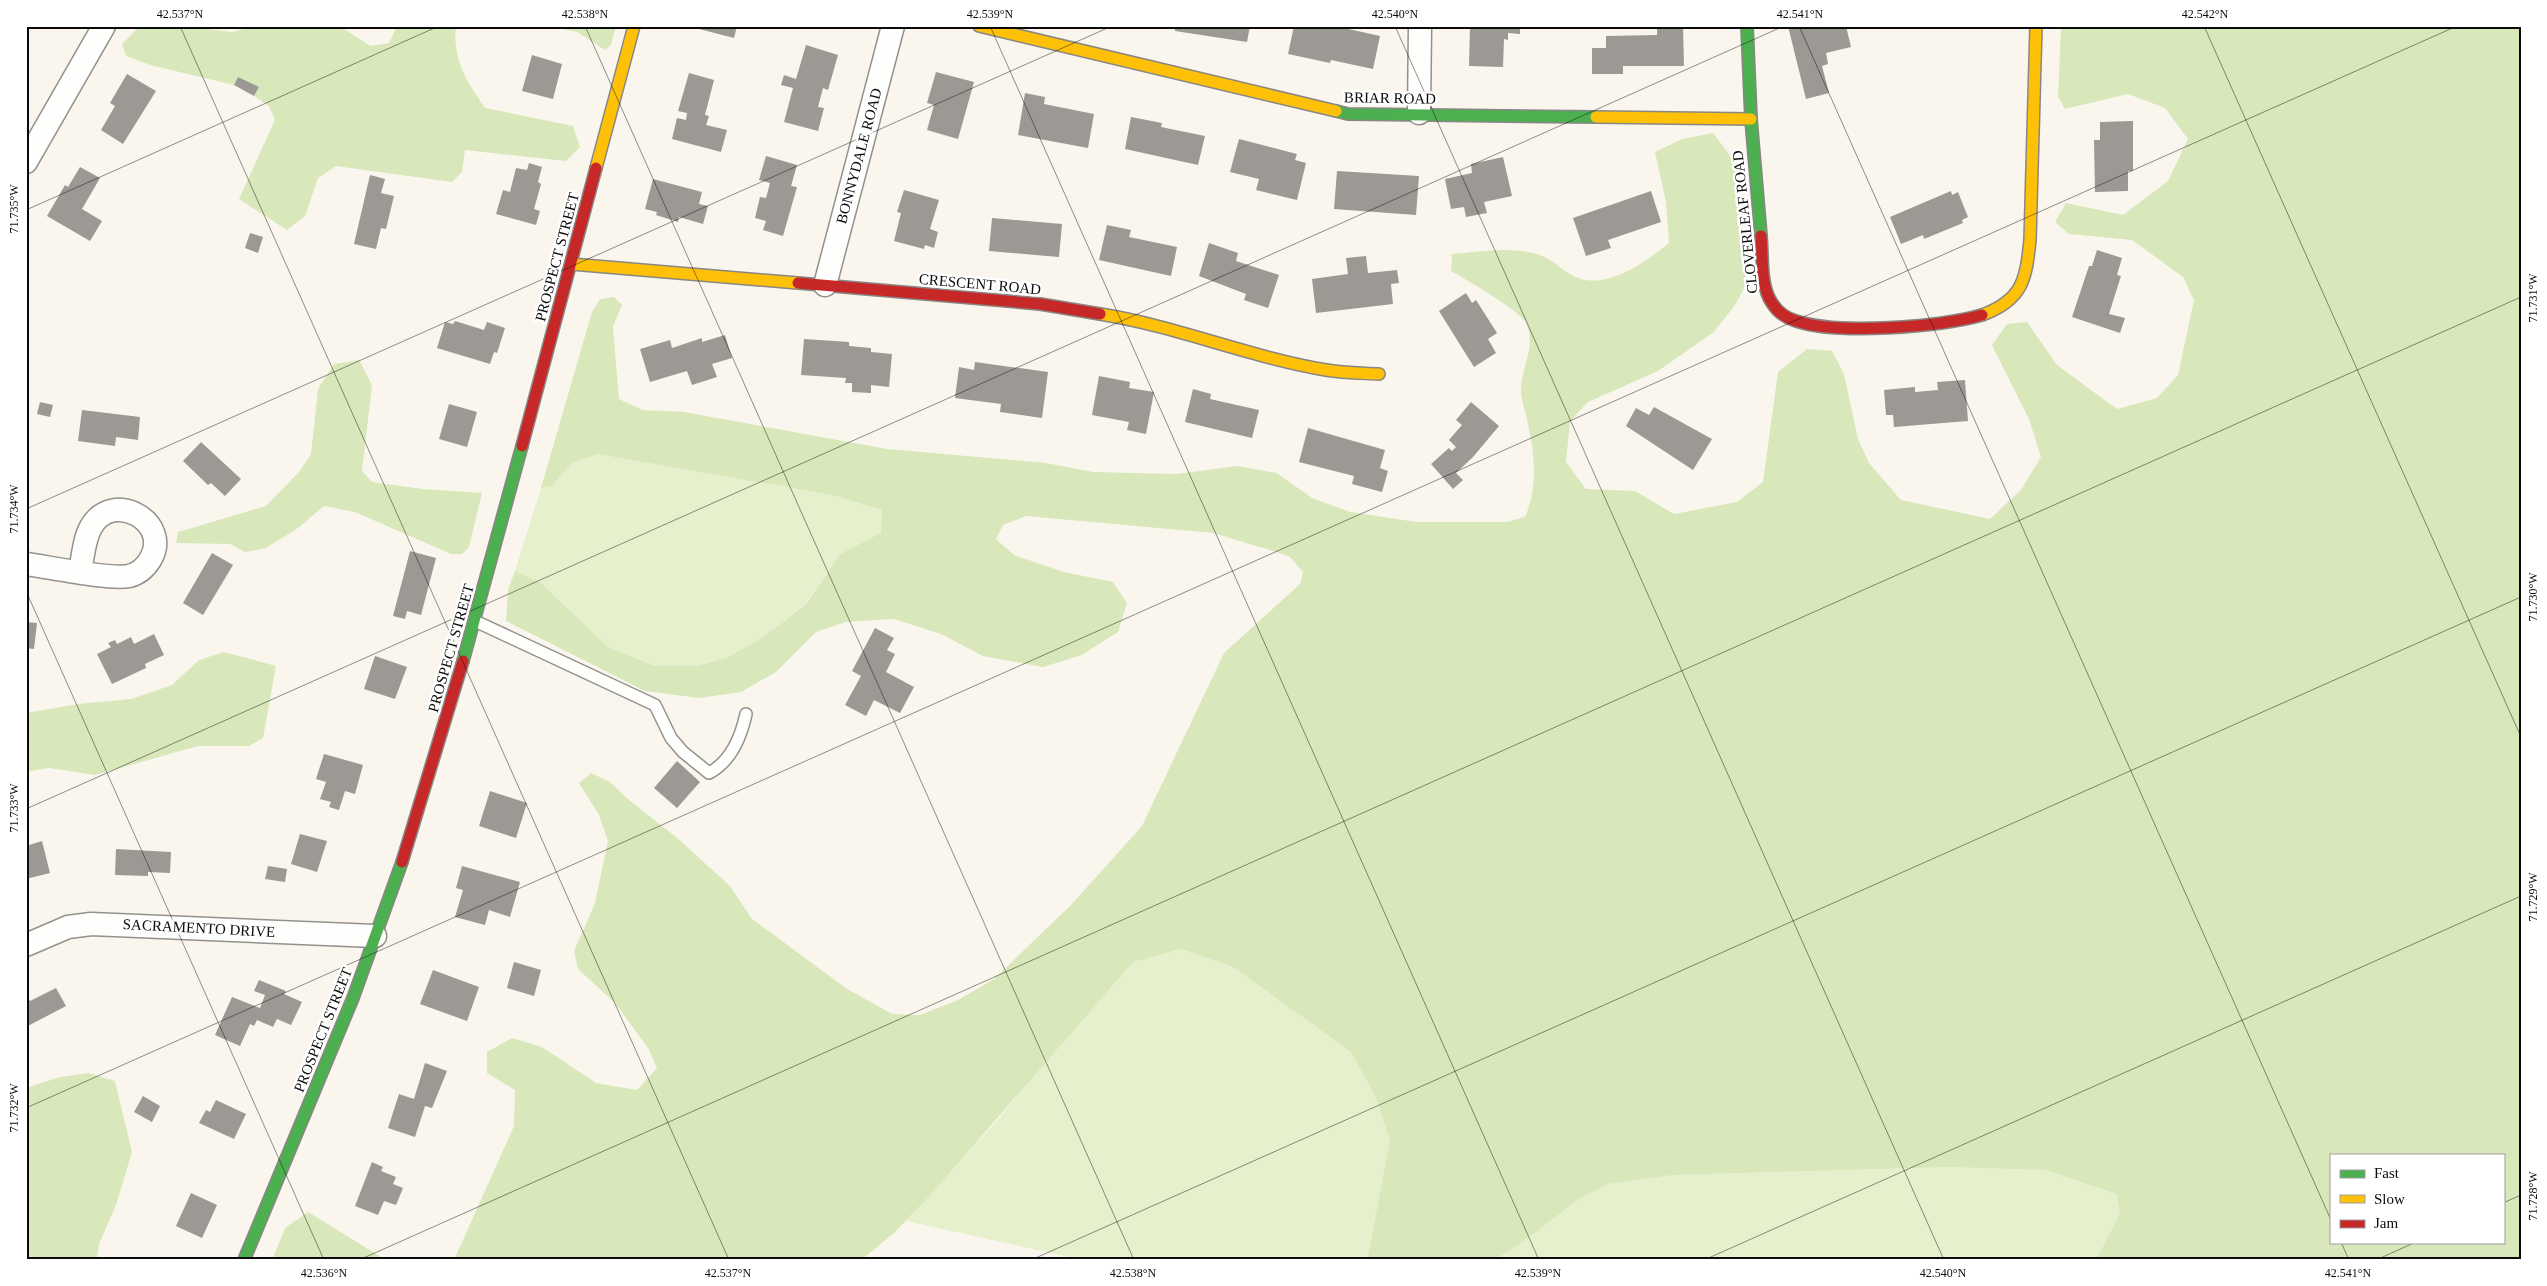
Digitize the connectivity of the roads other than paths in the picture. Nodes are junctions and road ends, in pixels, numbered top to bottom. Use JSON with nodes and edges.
{"nodes":[{"id":1,"x":104,"y":26,"type":"edge"},
{"id":2,"x":634,"y":26,"type":"edge"},
{"id":3,"x":893,"y":26,"type":"edge"},
{"id":4,"x":979,"y":26,"type":"edge"},
{"id":5,"x":1420,"y":26,"type":"edge"},
{"id":6,"x":1747,"y":26,"type":"edge"},
{"id":7,"x":2036,"y":26,"type":"edge"},
{"id":8,"x":1419,"y":114,"type":"junction"},
{"id":9,"x":1751,"y":119,"type":"junction"},
{"id":10,"x":26,"y":162,"type":"edge"},
{"id":11,"x":571,"y":264,"type":"junction"},
{"id":12,"x":825,"y":285,"type":"junction"},
{"id":13,"x":1379,"y":374,"type":"dead end"},
{"id":14,"x":26,"y":564,"type":"edge"},
{"id":15,"x":80,"y":571,"type":"dead end"},
{"id":16,"x":475,"y":621,"type":"junction"},
{"id":17,"x":746,"y":714,"type":"dead end"},
{"id":18,"x":375,"y":936,"type":"junction"},
{"id":19,"x":26,"y":944,"type":"edge"},
{"id":20,"x":244,"y":1260,"type":"edge"}],
"edges":[{"from":1,"to":10,"type":"street"},
{"from":2,"to":11,"type":"street","name":"PROSPECT STREET"},
{"from":3,"to":12,"type":"street","name":"BONNYDALE ROAD"},
{"from":4,"to":8,"type":"street","name":"BRIAR ROAD"},
{"from":5,"to":8,"type":"street"},
{"from":6,"to":9,"type":"street","name":"CLOVERLEAF ROAD"},
{"from":7,"to":9,"type":"street","name":"CLOVERLEAF ROAD"},
{"from":8,"to":9,"type":"street","name":"BRIAR ROAD"},
{"from":11,"to":12,"type":"street","name":"CRESCENT ROAD"},
{"from":11,"to":16,"type":"street","name":"PROSPECT STREET"},
{"from":12,"to":13,"type":"street","name":"CRESCENT ROAD"},
{"from":14,"to":15,"type":"street"},
{"from":16,"to":17,"type":"lane"},
{"from":16,"to":18,"type":"street","name":"PROSPECT STREET"},
{"from":18,"to":19,"type":"street","name":"SACRAMENTO DRIVE"},
{"from":18,"to":20,"type":"street","name":"PROSPECT STREET"}]}
